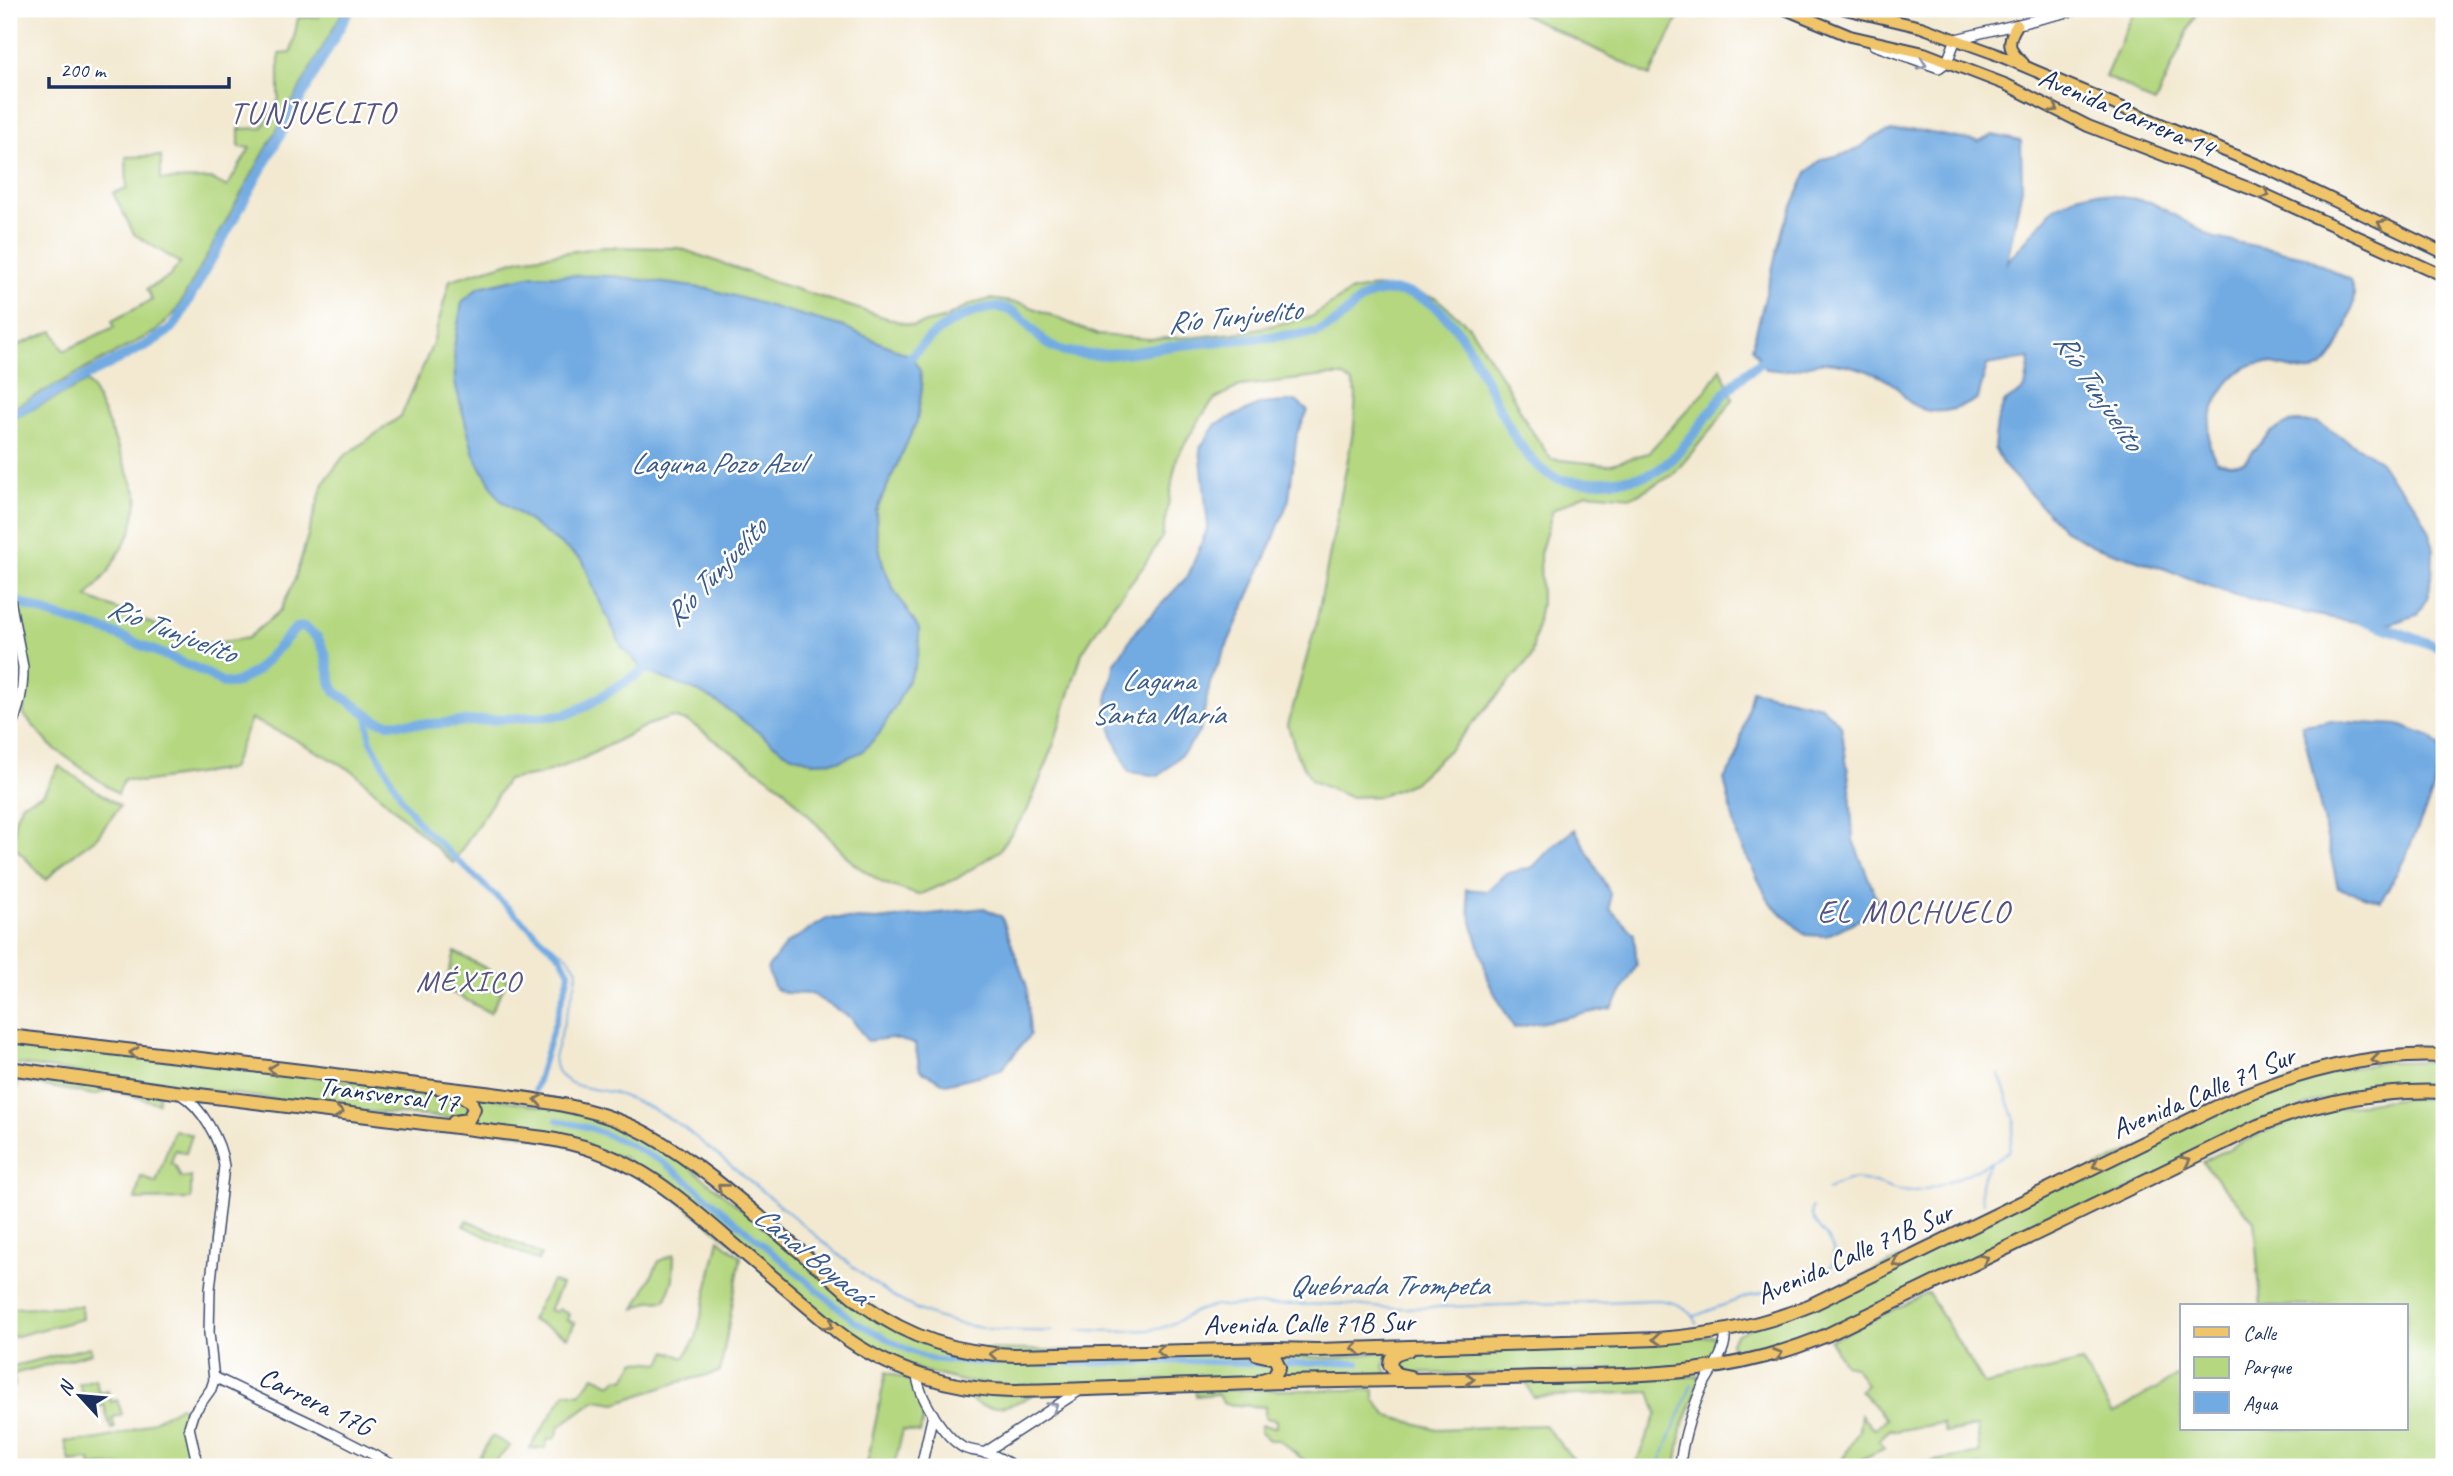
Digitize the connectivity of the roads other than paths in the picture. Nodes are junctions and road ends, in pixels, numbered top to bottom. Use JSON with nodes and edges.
{"nodes":[{"id":1,"x":1785,"y":9,"type":"edge"},
{"id":2,"x":1846,"y":9,"type":"edge"},
{"id":3,"x":2081,"y":9,"type":"edge"},
{"id":4,"x":2017,"y":25,"type":"junction"},
{"id":5,"x":1956,"y":40,"type":"junction"},
{"id":6,"x":1947,"y":62,"type":"junction"},
{"id":7,"x":2030,"y":69,"type":"junction"},
{"id":8,"x":2444,"y":253,"type":"edge"},
{"id":9,"x":2444,"y":276,"type":"edge"},
{"id":10,"x":9,"y":594,"type":"edge"},
{"id":11,"x":9,"y":730,"type":"edge"},
{"id":12,"x":9,"y":1036,"type":"edge"},
{"id":13,"x":2444,"y":1056,"type":"edge"},
{"id":14,"x":9,"y":1068,"type":"edge"},
{"id":15,"x":438,"y":1088,"type":"junction"},
{"id":16,"x":175,"y":1092,"type":"junction"},
{"id":17,"x":2444,"y":1092,"type":"edge"},
{"id":18,"x":208,"y":1096,"type":"junction"},
{"id":19,"x":204,"y":1119,"type":"junction"},
{"id":20,"x":440,"y":1124,"type":"junction"},
{"id":21,"x":2068,"y":1179,"type":"joint"},
{"id":22,"x":2080,"y":1212,"type":"joint"},
{"id":23,"x":1725,"y":1331,"type":"junction"},
{"id":24,"x":1446,"y":1345,"type":"junction"},
{"id":25,"x":1229,"y":1350,"type":"junction"},
{"id":26,"x":1063,"y":1354,"type":"joint"},
{"id":27,"x":1712,"y":1369,"type":"junction"},
{"id":28,"x":917,"y":1374,"type":"junction"},
{"id":29,"x":1441,"y":1380,"type":"junction"},
{"id":30,"x":213,"y":1381,"type":"junction"},
{"id":31,"x":1231,"y":1385,"type":"junction"},
{"id":32,"x":1082,"y":1389,"type":"junction"},
{"id":33,"x":933,"y":1414,"type":"junction"},
{"id":34,"x":984,"y":1453,"type":"junction"},
{"id":35,"x":198,"y":1467,"type":"edge"},
{"id":36,"x":397,"y":1467,"type":"edge"},
{"id":37,"x":921,"y":1467,"type":"edge"},
{"id":38,"x":1016,"y":1467,"type":"edge"},
{"id":39,"x":1680,"y":1467,"type":"edge"}],
"edges":[{"from":1,"to":6,"type":"main road","name":"Avenida Carrera 14","one_way":true},
{"from":2,"to":5,"type":"main road","name":"Avenida Carrera 14"},
{"from":3,"to":4,"type":"street"},
{"from":4,"to":5,"type":"street"},
{"from":4,"to":7,"type":"main road"},
{"from":5,"to":6,"type":"street"},
{"from":5,"to":7,"type":"main road","name":"Avenida Carrera 14"},
{"from":6,"to":9,"type":"main road","name":"Avenida Carrera 14","one_way":true},
{"from":8,"to":7,"type":"main road","name":"Avenida Carrera 14","one_way":true},
{"from":10,"to":11,"type":"street"},
{"from":15,"to":12,"type":"highway","name":"Transversal 17","one_way":true},
{"from":13,"to":21,"type":"highway","name":"Avenida Calle 71 Sur","one_way":true},
{"from":14,"to":16,"type":"highway","name":"Transversal 17"},
{"from":15,"to":20,"type":"highway"},
{"from":26,"to":15,"type":"highway","name":"Transversal 17","one_way":true},
{"from":16,"to":18,"type":"highway","name":"Transversal 17"},
{"from":16,"to":19,"type":"street"},
{"from":22,"to":17,"type":"highway","name":"Avenida Calle 71 Sur","one_way":true},
{"from":18,"to":19,"type":"street"},
{"from":18,"to":20,"type":"highway","name":"Transversal 17","one_way":true},
{"from":19,"to":30,"type":"street"},
{"from":20,"to":28,"type":"highway","name":"Transversal 17","one_way":true},
{"from":21,"to":23,"type":"highway","name":"Avenida Calle 71B Sur","one_way":true},
{"from":27,"to":22,"type":"highway","name":"Avenida Calle 71B Sur","one_way":true},
{"from":23,"to":24,"type":"highway","name":"Avenida Calle 71B Sur","one_way":true},
{"from":23,"to":27,"type":"street"},
{"from":24,"to":25,"type":"highway","name":"Avenida Calle 71B Sur","one_way":true},
{"from":24,"to":29,"type":"highway"},
{"from":25,"to":26,"type":"highway","name":"Avenida Calle 71B Sur","one_way":true},
{"from":25,"to":31,"type":"highway"},
{"from":29,"to":27,"type":"highway","name":"Avenida Calle 71B Sur","one_way":true},
{"from":27,"to":39,"type":"street"},
{"from":28,"to":32,"type":"highway","name":"Avenida Calle 71B Sur"},
{"from":28,"to":33,"type":"street"},
{"from":29,"to":31,"type":"highway","name":"Avenida Calle 71B Sur"},
{"from":30,"to":35,"type":"street"},
{"from":30,"to":36,"type":"street","name":"Carrera 17G"},
{"from":31,"to":32,"type":"highway","name":"Avenida Calle 71B Sur"},
{"from":34,"to":32,"type":"street","one_way":true},
{"from":33,"to":34,"type":"street"},
{"from":33,"to":37,"type":"street"},
{"from":34,"to":38,"type":"street"}]}
